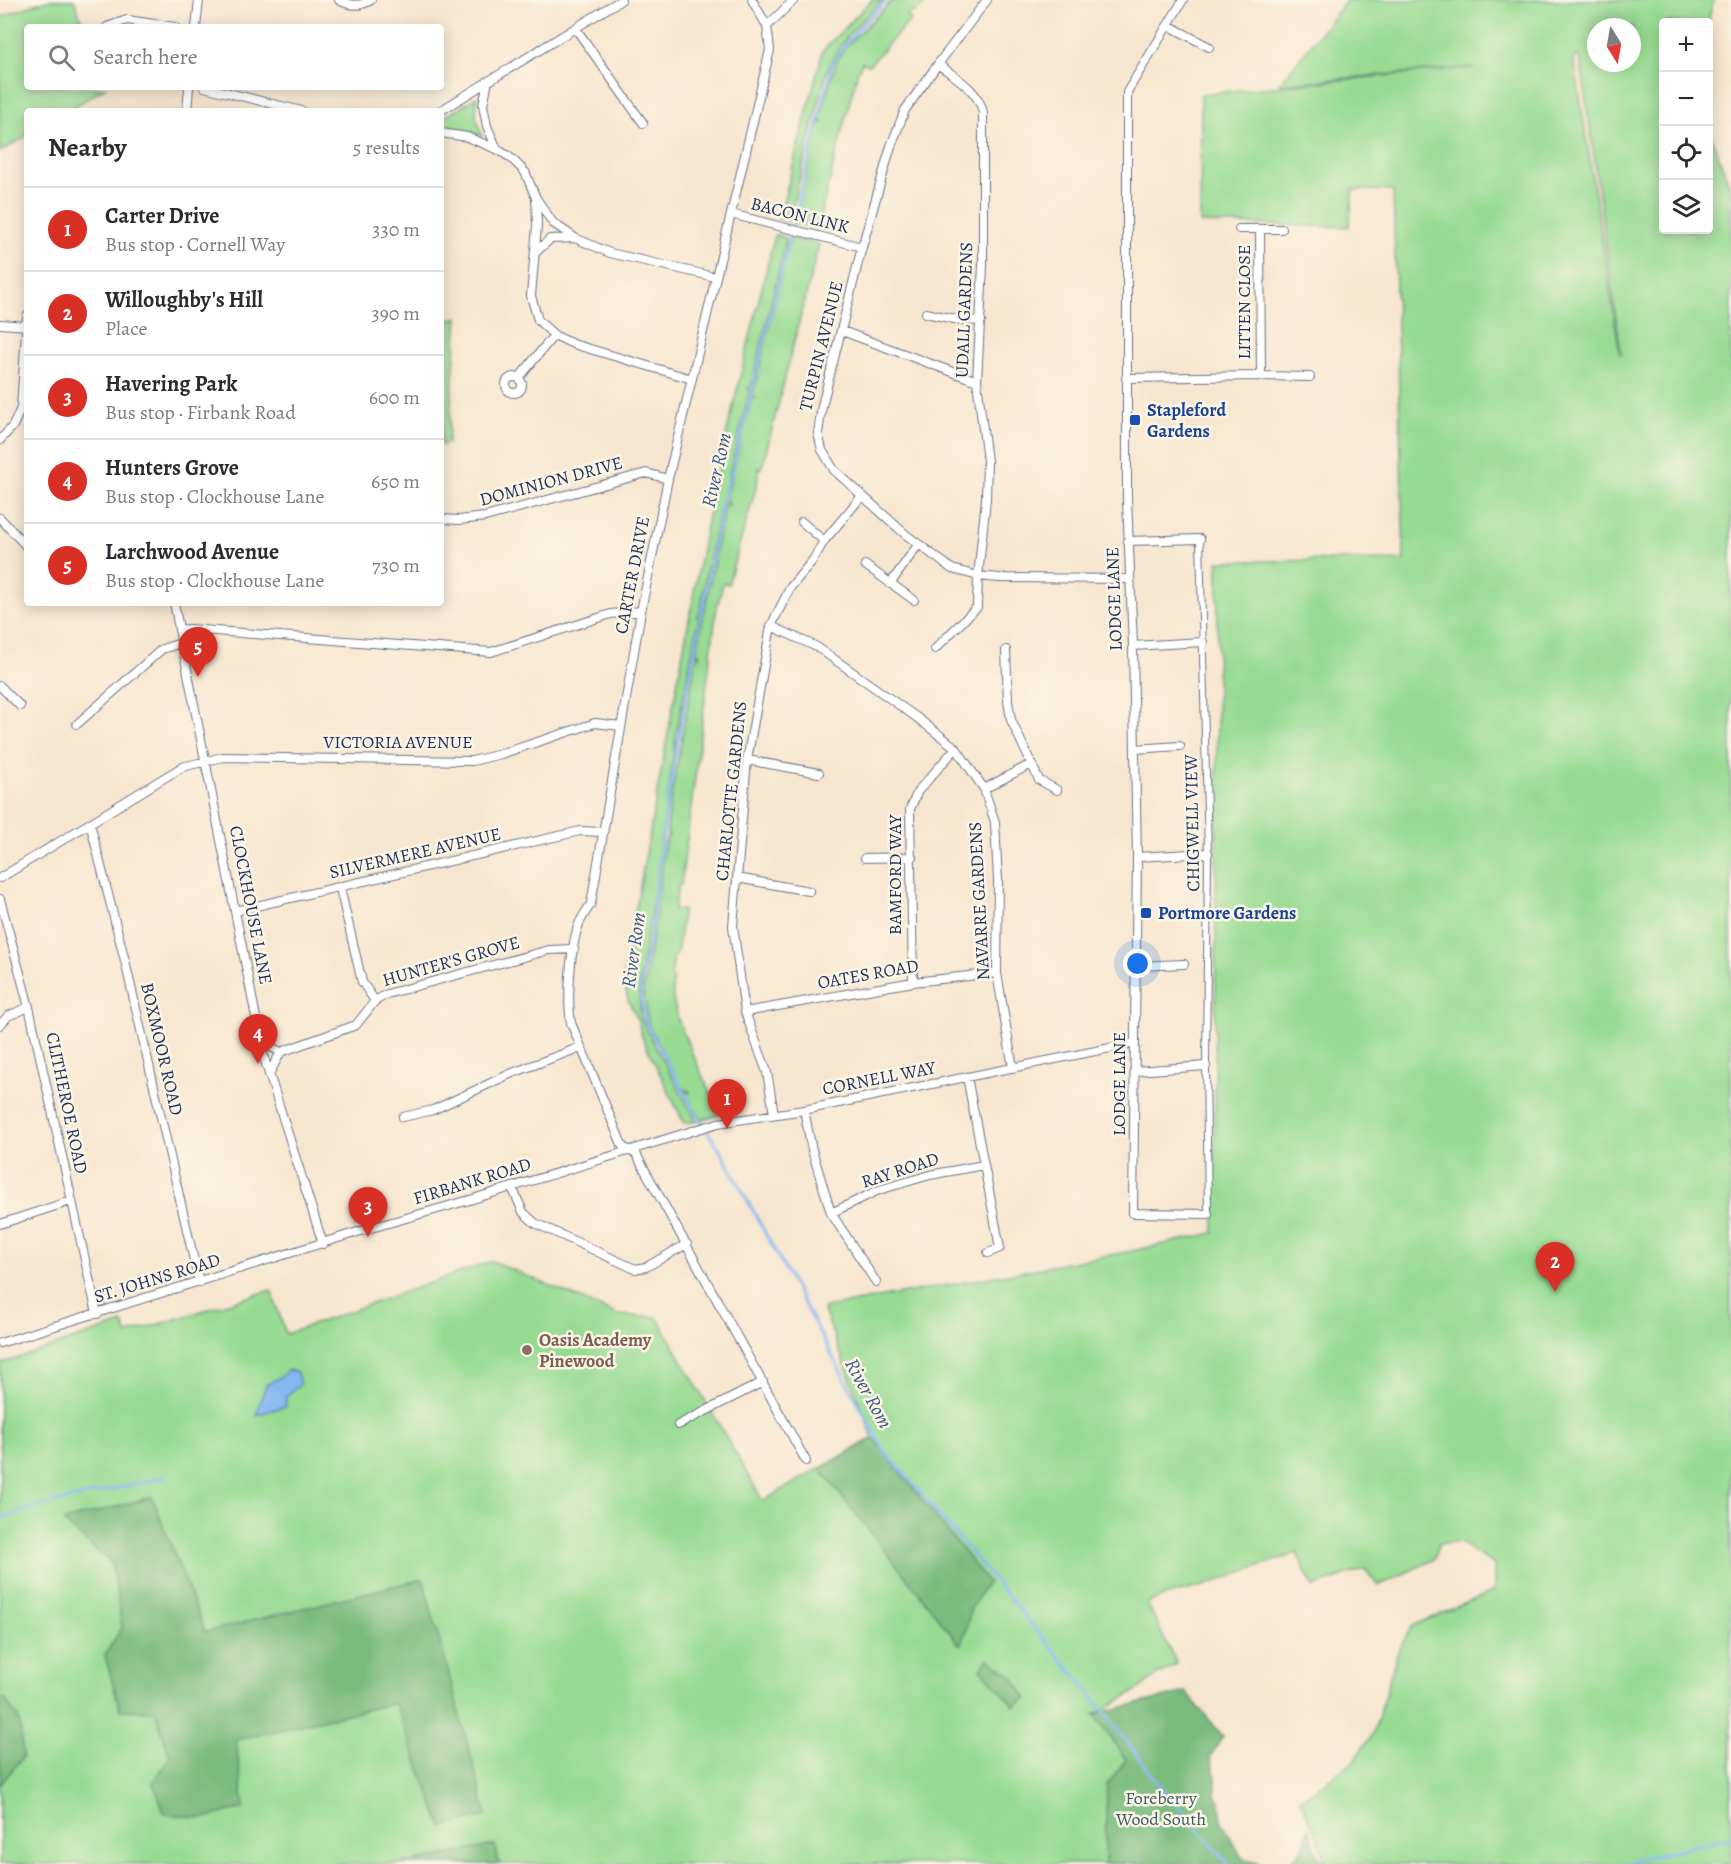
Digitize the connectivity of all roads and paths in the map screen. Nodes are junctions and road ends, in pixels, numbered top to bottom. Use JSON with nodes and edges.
{"nodes":[{"id":1,"x":199,"y":0,"type":"edge"},
{"id":2,"x":339,"y":0,"type":"edge"},
{"id":3,"x":371,"y":0,"type":"edge"},
{"id":4,"x":621,"y":0,"type":"edge"},
{"id":5,"x":752,"y":0,"type":"edge"},
{"id":6,"x":794,"y":0,"type":"edge"},
{"id":7,"x":987,"y":0,"type":"edge"},
{"id":8,"x":1183,"y":0,"type":"edge"},
{"id":9,"x":116,"y":24,"type":"edge"},
{"id":10,"x":154,"y":24,"type":"edge"},
{"id":11,"x":196,"y":24,"type":"edge"},
{"id":12,"x":1168,"y":25,"type":"junction"},
{"id":13,"x":767,"y":26,"type":"junction"},
{"id":14,"x":576,"y":29,"type":"junction"},
{"id":15,"x":1209,"y":47,"type":"dead end"},
{"id":16,"x":938,"y":64,"type":"junction"},
{"id":17,"x":488,"y":81,"type":"junction"},
{"id":18,"x":189,"y":90,"type":"edge"},
{"id":19,"x":216,"y":90,"type":"edge"},
{"id":20,"x":187,"y":108,"type":"edge"},
{"id":21,"x":290,"y":108,"type":"edge"},
{"id":22,"x":444,"y":108,"type":"edge"},
{"id":23,"x":644,"y":123,"type":"dead end"},
{"id":24,"x":444,"y":133,"type":"edge"},
{"id":25,"x":497,"y":149,"type":"junction"},
{"id":26,"x":536,"y":198,"type":"junction"},
{"id":27,"x":731,"y":214,"type":"junction"},
{"id":28,"x":1239,"y":228,"type":"dead end"},
{"id":29,"x":1260,"y":229,"type":"junction"},
{"id":30,"x":1282,"y":229,"type":"dead end"},
{"id":31,"x":575,"y":238,"type":"junction"},
{"id":32,"x":862,"y":247,"type":"junction"},
{"id":33,"x":535,"y":253,"type":"junction"},
{"id":34,"x":715,"y":277,"type":"junction"},
{"id":35,"x":926,"y":313,"type":"dead end"},
{"id":36,"x":981,"y":321,"type":"junction"},
{"id":37,"x":0,"y":324,"type":"edge"},
{"id":38,"x":24,"y":326,"type":"edge"},
{"id":39,"x":842,"y":331,"type":"junction"},
{"id":40,"x":554,"y":335,"type":"junction"},
{"id":41,"x":24,"y":367,"type":"edge"},
{"id":42,"x":1261,"y":376,"type":"junction"},
{"id":43,"x":1310,"y":377,"type":"dead end"},
{"id":44,"x":519,"y":378,"type":"dead end"},
{"id":45,"x":1126,"y":378,"type":"junction"},
{"id":46,"x":692,"y":379,"type":"junction"},
{"id":47,"x":977,"y":381,"type":"junction"},
{"id":48,"x":0,"y":440,"type":"edge"},
{"id":49,"x":668,"y":479,"type":"junction"},
{"id":50,"x":861,"y":497,"type":"junction"},
{"id":51,"x":0,"y":518,"type":"edge"},
{"id":52,"x":444,"y":519,"type":"edge"},
{"id":53,"x":802,"y":522,"type":"dead end"},
{"id":54,"x":1200,"y":539,"type":"joint"},
{"id":55,"x":824,"y":541,"type":"junction"},
{"id":56,"x":1128,"y":541,"type":"junction"},
{"id":57,"x":24,"y":544,"type":"edge"},
{"id":58,"x":918,"y":545,"type":"junction"},
{"id":59,"x":865,"y":565,"type":"dead end"},
{"id":60,"x":978,"y":576,"type":"junction"},
{"id":61,"x":1129,"y":579,"type":"junction"},
{"id":62,"x":890,"y":584,"type":"junction"},
{"id":63,"x":914,"y":600,"type":"dead end"},
{"id":64,"x":175,"y":606,"type":"edge"},
{"id":65,"x":641,"y":611,"type":"junction"},
{"id":66,"x":771,"y":626,"type":"junction"},
{"id":67,"x":179,"y":630,"type":"junction"},
{"id":68,"x":1203,"y":642,"type":"junction"},
{"id":69,"x":181,"y":643,"type":"junction"},
{"id":70,"x":1133,"y":646,"type":"junction"},
{"id":71,"x":935,"y":649,"type":"dead end"},
{"id":72,"x":1006,"y":650,"type":"dead end"},
{"id":73,"x":0,"y":686,"type":"edge"},
{"id":74,"x":20,"y":706,"type":"dead end"},
{"id":75,"x":78,"y":724,"type":"dead end"},
{"id":76,"x":621,"y":726,"type":"junction"},
{"id":77,"x":1180,"y":746,"type":"dead end"},
{"id":78,"x":956,"y":748,"type":"junction"},
{"id":79,"x":1135,"y":749,"type":"junction"},
{"id":80,"x":206,"y":760,"type":"junction"},
{"id":81,"x":747,"y":760,"type":"junction"},
{"id":82,"x":1031,"y":764,"type":"junction"},
{"id":83,"x":819,"y":773,"type":"dead end"},
{"id":84,"x":984,"y":789,"type":"junction"},
{"id":85,"x":1057,"y":790,"type":"dead end"},
{"id":86,"x":90,"y":823,"type":"junction"},
{"id":87,"x":603,"y":832,"type":"junction"},
{"id":88,"x":1208,"y":853,"type":"junction"},
{"id":89,"x":912,"y":857,"type":"junction"},
{"id":90,"x":1137,"y":857,"type":"junction"},
{"id":91,"x":865,"y":858,"type":"dead end"},
{"id":92,"x":0,"y":878,"type":"edge"},
{"id":93,"x":737,"y":878,"type":"junction"},
{"id":94,"x":340,"y":888,"type":"junction"},
{"id":95,"x":809,"y":891,"type":"dead end"},
{"id":96,"x":0,"y":899,"type":"edge"},
{"id":97,"x":235,"y":911,"type":"junction"},
{"id":98,"x":574,"y":949,"type":"junction"},
{"id":99,"x":1184,"y":964,"type":"dead end"},
{"id":100,"x":1137,"y":966,"type":"junction"},
{"id":101,"x":997,"y":973,"type":"junction"},
{"id":102,"x":913,"y":982,"type":"junction"},
{"id":103,"x":375,"y":1001,"type":"junction"},
{"id":104,"x":29,"y":1007,"type":"junction"},
{"id":105,"x":745,"y":1012,"type":"junction"},
{"id":106,"x":0,"y":1025,"type":"edge"},
{"id":107,"x":261,"y":1042,"type":"junction"},
{"id":108,"x":1135,"y":1043,"type":"junction"},
{"id":109,"x":581,"y":1047,"type":"junction"},
{"id":110,"x":281,"y":1052,"type":"junction"},
{"id":111,"x":1206,"y":1066,"type":"junction"},
{"id":112,"x":1013,"y":1068,"type":"junction"},
{"id":113,"x":1136,"y":1071,"type":"junction"},
{"id":114,"x":269,"y":1074,"type":"junction"},
{"id":115,"x":967,"y":1077,"type":"junction"},
{"id":116,"x":804,"y":1110,"type":"junction"},
{"id":117,"x":774,"y":1114,"type":"junction"},
{"id":118,"x":403,"y":1117,"type":"dead end"},
{"id":119,"x":630,"y":1151,"type":"junction"},
{"id":120,"x":983,"y":1165,"type":"junction"},
{"id":121,"x":512,"y":1187,"type":"junction"},
{"id":122,"x":71,"y":1202,"type":"junction"},
{"id":123,"x":831,"y":1213,"type":"junction"},
{"id":124,"x":1208,"y":1214,"type":"joint"},
{"id":125,"x":0,"y":1224,"type":"edge"},
{"id":126,"x":323,"y":1244,"type":"junction"},
{"id":127,"x":687,"y":1244,"type":"junction"},
{"id":128,"x":988,"y":1253,"type":"dead end"},
{"id":129,"x":199,"y":1282,"type":"junction"},
{"id":130,"x":876,"y":1282,"type":"dead end"},
{"id":131,"x":97,"y":1314,"type":"junction"},
{"id":132,"x":0,"y":1343,"type":"edge"},
{"id":133,"x":763,"y":1382,"type":"junction"},
{"id":134,"x":678,"y":1425,"type":"dead end"},
{"id":135,"x":806,"y":1461,"type":"dead end"}],
"edges":[{"from":1,"to":11,"type":"street"},
{"from":2,"to":3,"type":"street"},
{"from":4,"to":14,"type":"street"},
{"from":5,"to":13,"type":"street","name":"CARTER DRIVE"},
{"from":6,"to":13,"type":"street"},
{"from":7,"to":16,"type":"street","name":"TURPIN AVENUE"},
{"from":8,"to":12,"type":"street","name":"LODGE LANE"},
{"from":9,"to":10,"type":"street"},
{"from":12,"to":15,"type":"street"},
{"from":12,"to":45,"type":"street","name":"LODGE LANE"},
{"from":13,"to":27,"type":"street","name":"CARTER DRIVE"},
{"from":14,"to":17,"type":"street"},
{"from":14,"to":23,"type":"street"},
{"from":16,"to":32,"type":"street","name":"TURPIN AVENUE"},
{"from":16,"to":36,"type":"street","name":"UDALL GARDENS"},
{"from":17,"to":22,"type":"street"},
{"from":17,"to":25,"type":"street"},
{"from":18,"to":20,"type":"street"},
{"from":19,"to":21,"type":"street"},
{"from":24,"to":25,"type":"street"},
{"from":25,"to":26,"type":"street"},
{"from":26,"to":31,"type":"street"},
{"from":26,"to":33,"type":"street"},
{"from":27,"to":32,"type":"street","name":"BACON LINK"},
{"from":27,"to":34,"type":"street","name":"CARTER DRIVE"},
{"from":28,"to":29,"type":"street"},
{"from":29,"to":30,"type":"street"},
{"from":29,"to":42,"type":"street","name":"LITTEN CLOSE"},
{"from":31,"to":33,"type":"street"},
{"from":31,"to":34,"type":"street"},
{"from":32,"to":39,"type":"street","name":"TURPIN AVENUE"},
{"from":33,"to":40,"type":"street"},
{"from":34,"to":46,"type":"street","name":"CARTER DRIVE"},
{"from":35,"to":36,"type":"street"},
{"from":36,"to":47,"type":"street","name":"UDALL GARDENS"},
{"from":37,"to":38,"type":"street"},
{"from":39,"to":47,"type":"street"},
{"from":39,"to":50,"type":"street","name":"TURPIN AVENUE"},
{"from":40,"to":44,"type":"street"},
{"from":40,"to":46,"type":"street"},
{"from":41,"to":48,"type":"street"},
{"from":42,"to":43,"type":"street","name":"LITTEN CLOSE"},
{"from":42,"to":45,"type":"street","name":"LITTEN CLOSE"},
{"from":45,"to":56,"type":"street","name":"LODGE LANE"},
{"from":46,"to":49,"type":"street","name":"CARTER DRIVE"},
{"from":47,"to":60,"type":"street","name":"UDALL GARDENS"},
{"from":49,"to":52,"type":"street","name":"DOMINION DRIVE"},
{"from":49,"to":65,"type":"street","name":"CARTER DRIVE"},
{"from":50,"to":55,"type":"street","name":"CHARLOTTE GARDENS"},
{"from":50,"to":58,"type":"street","name":"TURPIN AVENUE"},
{"from":51,"to":57,"type":"street"},
{"from":53,"to":55,"type":"street"},
{"from":54,"to":56,"type":"street"},
{"from":54,"to":68,"type":"street","name":"CHIGWELL VIEW"},
{"from":55,"to":66,"type":"street","name":"CHARLOTTE GARDENS"},
{"from":56,"to":61,"type":"street","name":"LODGE LANE"},
{"from":58,"to":60,"type":"street","name":"TURPIN AVENUE"},
{"from":58,"to":62,"type":"street"},
{"from":59,"to":62,"type":"street"},
{"from":60,"to":61,"type":"street","name":"TURPIN AVENUE"},
{"from":60,"to":71,"type":"street","name":"UDALL GARDENS"},
{"from":61,"to":70,"type":"street","name":"LODGE LANE"},
{"from":62,"to":63,"type":"street"},
{"from":64,"to":67,"type":"street","name":"CLOCKHOUSE LANE"},
{"from":65,"to":67,"type":"street"},
{"from":65,"to":76,"type":"street","name":"CARTER DRIVE"},
{"from":66,"to":78,"type":"street","name":"NAVARRE GARDENS"},
{"from":66,"to":81,"type":"street","name":"CHARLOTTE GARDENS"},
{"from":67,"to":69,"type":"street","name":"CLOCKHOUSE LANE"},
{"from":68,"to":70,"type":"street"},
{"from":68,"to":88,"type":"street","name":"CHIGWELL VIEW"},
{"from":69,"to":75,"type":"street"},
{"from":69,"to":80,"type":"street","name":"CLOCKHOUSE LANE"},
{"from":70,"to":79,"type":"street","name":"LODGE LANE"},
{"from":72,"to":82,"type":"street"},
{"from":73,"to":74,"type":"street"},
{"from":76,"to":80,"type":"street","name":"VICTORIA AVENUE"},
{"from":76,"to":87,"type":"street","name":"CARTER DRIVE"},
{"from":77,"to":79,"type":"street"},
{"from":78,"to":84,"type":"street","name":"NAVARRE GARDENS"},
{"from":78,"to":89,"type":"street","name":"BAMFORD WAY"},
{"from":79,"to":90,"type":"street","name":"LODGE LANE"},
{"from":80,"to":86,"type":"street","name":"VICTORIA AVENUE"},
{"from":80,"to":97,"type":"street","name":"CLOCKHOUSE LANE"},
{"from":81,"to":83,"type":"street"},
{"from":81,"to":93,"type":"street","name":"CHARLOTTE GARDENS"},
{"from":82,"to":84,"type":"street"},
{"from":82,"to":85,"type":"street"},
{"from":84,"to":101,"type":"street","name":"NAVARRE GARDENS"},
{"from":86,"to":92,"type":"street","name":"VICTORIA AVENUE"},
{"from":86,"to":129,"type":"street","name":"BOXMOOR ROAD"},
{"from":87,"to":94,"type":"street","name":"SILVERMERE AVENUE"},
{"from":87,"to":98,"type":"street","name":"CARTER DRIVE"},
{"from":88,"to":90,"type":"street"},
{"from":88,"to":111,"type":"street","name":"CHIGWELL VIEW"},
{"from":89,"to":91,"type":"street"},
{"from":89,"to":102,"type":"street","name":"BAMFORD WAY"},
{"from":90,"to":100,"type":"street","name":"LODGE LANE"},
{"from":93,"to":95,"type":"street"},
{"from":93,"to":105,"type":"street","name":"CHARLOTTE GARDENS"},
{"from":94,"to":97,"type":"street","name":"SILVERMERE AVENUE"},
{"from":94,"to":103,"type":"street"},
{"from":96,"to":104,"type":"street","name":"CLITHEROE ROAD"},
{"from":97,"to":107,"type":"street","name":"CLOCKHOUSE LANE"},
{"from":98,"to":103,"type":"street","name":"HUNTER'S GROVE"},
{"from":98,"to":109,"type":"street","name":"CARTER DRIVE"},
{"from":99,"to":100,"type":"street"},
{"from":100,"to":108,"type":"street","name":"LODGE LANE"},
{"from":101,"to":102,"type":"street","name":"OATES ROAD"},
{"from":101,"to":112,"type":"street","name":"NAVARRE GARDENS"},
{"from":102,"to":105,"type":"street","name":"OATES ROAD"},
{"from":103,"to":110,"type":"street","name":"HUNTER'S GROVE"},
{"from":104,"to":106,"type":"street"},
{"from":104,"to":122,"type":"street","name":"CLITHEROE ROAD"},
{"from":105,"to":117,"type":"street","name":"CHARLOTTE GARDENS"},
{"from":107,"to":110,"type":"street"},
{"from":107,"to":114,"type":"street","name":"CLOCKHOUSE LANE"},
{"from":108,"to":112,"type":"street","name":"CORNELL WAY"},
{"from":108,"to":113,"type":"street","name":"LODGE LANE"},
{"from":109,"to":118,"type":"street"},
{"from":109,"to":119,"type":"street","name":"CARTER DRIVE"},
{"from":110,"to":114,"type":"street"},
{"from":111,"to":113,"type":"street"},
{"from":111,"to":124,"type":"street","name":"CHIGWELL VIEW"},
{"from":112,"to":115,"type":"street","name":"CORNELL WAY"},
{"from":113,"to":124,"type":"street","name":"LODGE LANE"},
{"from":114,"to":126,"type":"street","name":"CLOCKHOUSE LANE"},
{"from":115,"to":116,"type":"street","name":"CORNELL WAY"},
{"from":115,"to":120,"type":"street"},
{"from":116,"to":117,"type":"street","name":"CORNELL WAY"},
{"from":116,"to":123,"type":"street"},
{"from":117,"to":119,"type":"street","name":"CORNELL WAY"},
{"from":119,"to":121,"type":"street","name":"FIRBANK ROAD"},
{"from":119,"to":127,"type":"street","name":"CARTER DRIVE"},
{"from":120,"to":123,"type":"street","name":"RAY ROAD"},
{"from":120,"to":128,"type":"street"},
{"from":121,"to":126,"type":"street","name":"FIRBANK ROAD"},
{"from":121,"to":127,"type":"street"},
{"from":122,"to":125,"type":"street"},
{"from":122,"to":131,"type":"street","name":"CLITHEROE ROAD"},
{"from":123,"to":130,"type":"street"},
{"from":126,"to":129,"type":"street","name":"ST. JOHNS ROAD"},
{"from":127,"to":133,"type":"street","name":"CARTER DRIVE"},
{"from":129,"to":131,"type":"street","name":"ST. JOHNS ROAD"},
{"from":131,"to":132,"type":"street","name":"ST. JOHNS ROAD"},
{"from":133,"to":134,"type":"street"},
{"from":133,"to":135,"type":"street","name":"CARTER DRIVE"}]}
